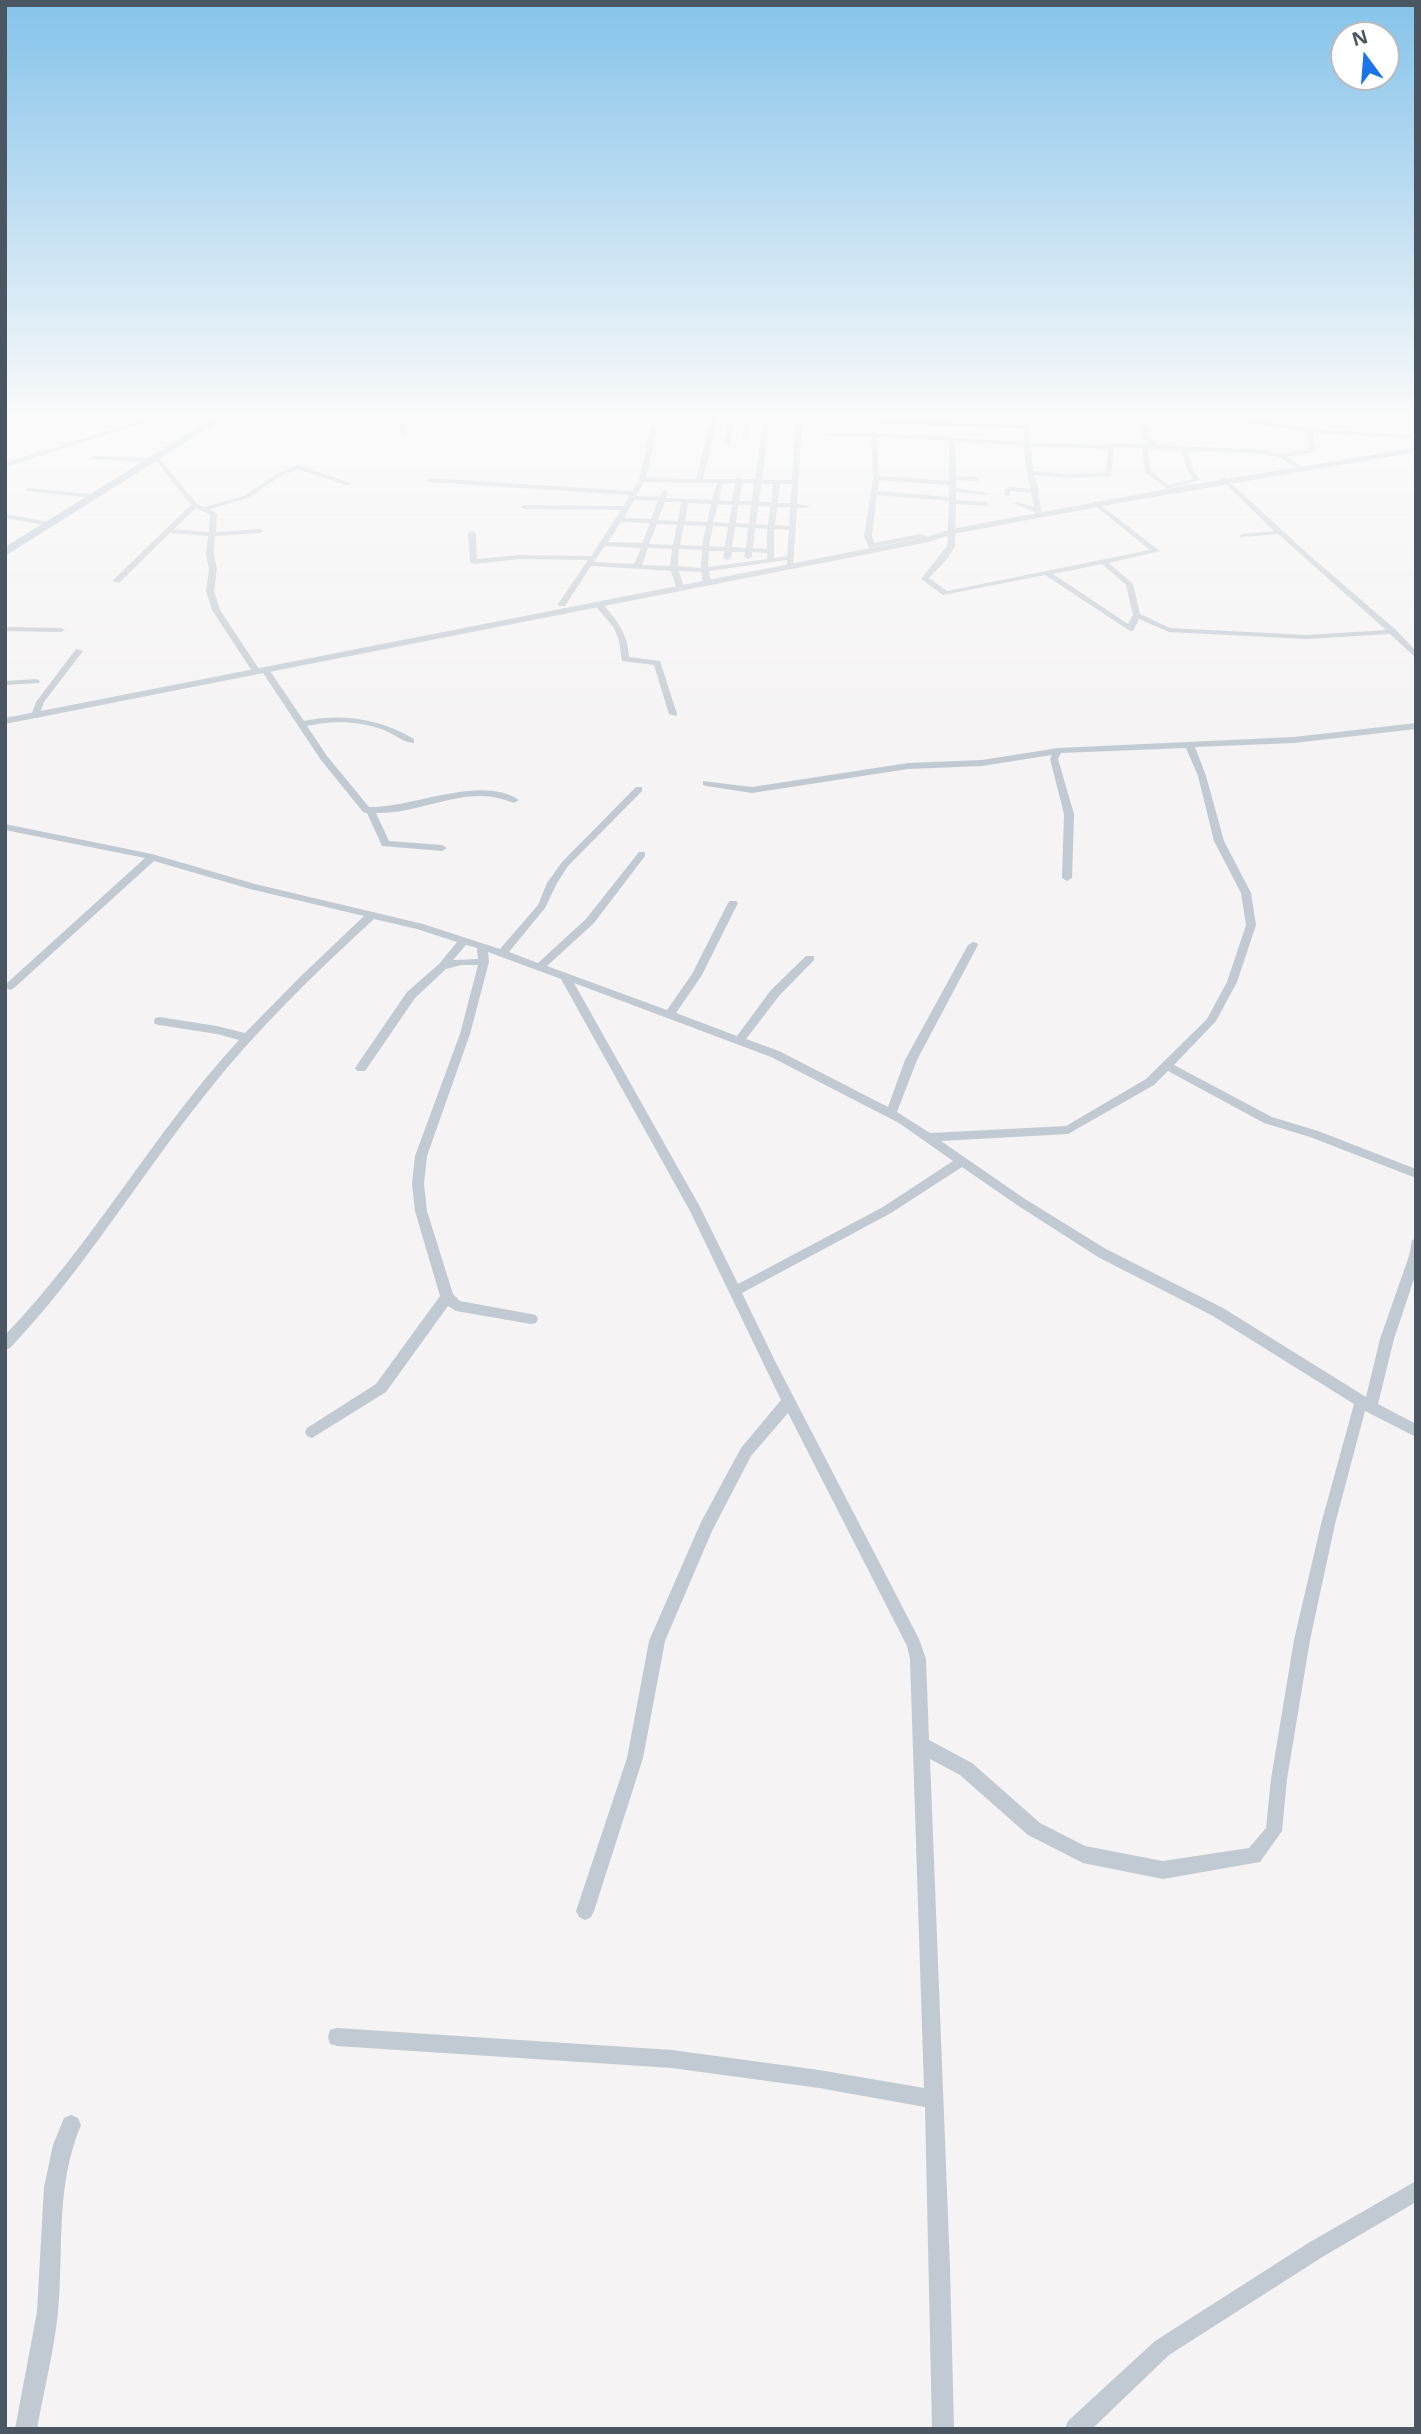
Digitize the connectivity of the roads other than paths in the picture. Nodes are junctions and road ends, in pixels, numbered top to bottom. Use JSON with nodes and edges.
{"nodes":[{"id":1,"x":752,"y":527,"type":"edge"},
{"id":2,"x":771,"y":527,"type":"edge"},
{"id":3,"x":43,"y":528,"type":"edge"},
{"id":4,"x":172,"y":528,"type":"edge"},
{"id":5,"x":214,"y":528,"type":"edge"},
{"id":6,"x":614,"y":528,"type":"edge"},
{"id":7,"x":651,"y":528,"type":"edge"},
{"id":8,"x":679,"y":528,"type":"edge"},
{"id":9,"x":709,"y":528,"type":"edge"},
{"id":10,"x":731,"y":528,"type":"edge"},
{"id":11,"x":783,"y":528,"type":"edge"},
{"id":12,"x":792,"y":528,"type":"joint"},
{"id":13,"x":869,"y":528,"type":"edge"},
{"id":14,"x":952,"y":528,"type":"edge"},
{"id":15,"x":971,"y":528,"type":"edge"},
{"id":16,"x":1126,"y":528,"type":"edge"},
{"id":17,"x":1276,"y":528,"type":"edge"},
{"id":18,"x":168,"y":531,"type":"junction"},
{"id":19,"x":260,"y":531,"type":"dead end"},
{"id":20,"x":952,"y":532,"type":"junction"},
{"id":21,"x":1281,"y":532,"type":"junction"},
{"id":22,"x":472,"y":533,"type":"dead end"},
{"id":23,"x":214,"y":534,"type":"junction"},
{"id":24,"x":1243,"y":536,"type":"dead end"},
{"id":25,"x":929,"y":539,"type":"junction"},
{"id":26,"x":604,"y":544,"type":"junction"},
{"id":27,"x":644,"y":546,"type":"junction"},
{"id":28,"x":676,"y":547,"type":"junction"},
{"id":29,"x":708,"y":548,"type":"junction"},
{"id":30,"x":728,"y":550,"type":"junction"},
{"id":31,"x":749,"y":550,"type":"junction"},
{"id":32,"x":770,"y":551,"type":"junction"},
{"id":33,"x":5,"y":552,"type":"edge"},
{"id":34,"x":591,"y":561,"type":"junction"},
{"id":35,"x":790,"y":561,"type":"junction"},
{"id":36,"x":771,"y":562,"type":"junction"},
{"id":37,"x":1104,"y":562,"type":"junction"},
{"id":38,"x":638,"y":567,"type":"junction"},
{"id":39,"x":674,"y":568,"type":"junction"},
{"id":40,"x":726,"y":568,"type":"junction"},
{"id":41,"x":703,"y":570,"type":"junction"},
{"id":42,"x":748,"y":570,"type":"junction"},
{"id":43,"x":1048,"y":574,"type":"junction"},
{"id":44,"x":116,"y":581,"type":"dead end"},
{"id":45,"x":707,"y":583,"type":"junction"},
{"id":46,"x":680,"y":588,"type":"junction"},
{"id":47,"x":562,"y":604,"type":"dead end"},
{"id":48,"x":598,"y":604,"type":"junction"},
{"id":49,"x":1137,"y":615,"type":"junction"},
{"id":50,"x":5,"y":629,"type":"edge"},
{"id":51,"x":61,"y":630,"type":"dead end"},
{"id":52,"x":1393,"y":632,"type":"junction"},
{"id":53,"x":79,"y":651,"type":"dead end"},
{"id":54,"x":1416,"y":656,"type":"edge"},
{"id":55,"x":261,"y":671,"type":"junction"},
{"id":56,"x":36,"y":681,"type":"dead end"},
{"id":57,"x":5,"y":684,"type":"edge"},
{"id":58,"x":673,"y":713,"type":"dead end"},
{"id":59,"x":35,"y":716,"type":"junction"},
{"id":60,"x":5,"y":721,"type":"edge"},
{"id":61,"x":303,"y":724,"type":"junction"},
{"id":62,"x":1416,"y":726,"type":"edge"},
{"id":63,"x":411,"y":741,"type":"dead end"},
{"id":64,"x":1189,"y":744,"type":"junction"},
{"id":65,"x":1058,"y":751,"type":"junction"},
{"id":66,"x":706,"y":783,"type":"dead end"},
{"id":67,"x":639,"y":789,"type":"dead end"},
{"id":68,"x":514,"y":800,"type":"dead end"},
{"id":69,"x":370,"y":810,"type":"junction"},
{"id":70,"x":8,"y":829,"type":"edge"},
{"id":71,"x":442,"y":848,"type":"dead end"},
{"id":72,"x":642,"y":853,"type":"dead end"},
{"id":73,"x":152,"y":856,"type":"junction"},
{"id":74,"x":1067,"y":878,"type":"dead end"},
{"id":75,"x":733,"y":903,"type":"dead end"},
{"id":76,"x":373,"y":914,"type":"junction"},
{"id":77,"x":463,"y":941,"type":"junction"},
{"id":78,"x":974,"y":945,"type":"dead end"},
{"id":79,"x":482,"y":947,"type":"junction"},
{"id":80,"x":502,"y":953,"type":"junction"},
{"id":81,"x":810,"y":958,"type":"dead end"},
{"id":82,"x":484,"y":962,"type":"junction"},
{"id":83,"x":443,"y":966,"type":"junction"},
{"id":84,"x":540,"y":968,"type":"junction"},
{"id":85,"x":565,"y":977,"type":"junction"},
{"id":86,"x":10,"y":986,"type":"dead end"},
{"id":87,"x":668,"y":1016,"type":"junction"},
{"id":88,"x":159,"y":1021,"type":"dead end"},
{"id":89,"x":248,"y":1038,"type":"junction"},
{"id":90,"x":739,"y":1041,"type":"junction"},
{"id":91,"x":1167,"y":1066,"type":"junction"},
{"id":92,"x":361,"y":1068,"type":"dead end"},
{"id":93,"x":891,"y":1114,"type":"junction"},
{"id":94,"x":928,"y":1137,"type":"junction"},
{"id":95,"x":962,"y":1161,"type":"junction"},
{"id":96,"x":1416,"y":1174,"type":"edge"},
{"id":97,"x":1416,"y":1244,"type":"edge"},
{"id":98,"x":735,"y":1291,"type":"junction"},
{"id":99,"x":447,"y":1297,"type":"junction"},
{"id":100,"x":531,"y":1319,"type":"dead end"},
{"id":101,"x":5,"y":1344,"type":"edge"},
{"id":102,"x":789,"y":1401,"type":"junction"},
{"id":103,"x":1366,"y":1404,"type":"junction"},
{"id":104,"x":1416,"y":1431,"type":"edge"},
{"id":105,"x":312,"y":1432,"type":"dead end"},
{"id":106,"x":921,"y":1745,"type":"junction"},
{"id":107,"x":584,"y":1911,"type":"dead end"},
{"id":108,"x":337,"y":2037,"type":"dead end"},
{"id":109,"x":934,"y":2099,"type":"junction"},
{"id":110,"x":71,"y":2125,"type":"dead end"},
{"id":111,"x":1416,"y":2191,"type":"edge"},
{"id":112,"x":26,"y":2429,"type":"edge"},
{"id":113,"x":943,"y":2429,"type":"edge"},
{"id":114,"x":1076,"y":2429,"type":"edge"}],
"edges":[{"from":1,"to":31,"type":"street"},
{"from":2,"to":32,"type":"street"},
{"from":3,"to":33,"type":"main road"},
{"from":4,"to":18,"type":"street"},
{"from":5,"to":23,"type":"street"},
{"from":6,"to":26,"type":"street"},
{"from":7,"to":27,"type":"street"},
{"from":8,"to":28,"type":"street"},
{"from":9,"to":29,"type":"street"},
{"from":10,"to":30,"type":"street"},
{"from":11,"to":12,"type":"street"},
{"from":12,"to":35,"type":"street"},
{"from":13,"to":25,"type":"street"},
{"from":14,"to":20,"type":"street"},
{"from":15,"to":20,"type":"street"},
{"from":16,"to":37,"type":"street"},
{"from":17,"to":21,"type":"street"},
{"from":18,"to":23,"type":"street"},
{"from":18,"to":44,"type":"street"},
{"from":19,"to":23,"type":"street"},
{"from":20,"to":25,"type":"street"},
{"from":20,"to":43,"type":"street"},
{"from":21,"to":24,"type":"street"},
{"from":21,"to":52,"type":"street"},
{"from":22,"to":34,"type":"street"},
{"from":23,"to":55,"type":"street"},
{"from":25,"to":35,"type":"street"},
{"from":26,"to":27,"type":"street"},
{"from":26,"to":34,"type":"street"},
{"from":27,"to":28,"type":"street"},
{"from":27,"to":38,"type":"street"},
{"from":28,"to":29,"type":"street"},
{"from":28,"to":39,"type":"street"},
{"from":29,"to":30,"type":"street"},
{"from":29,"to":41,"type":"street"},
{"from":30,"to":31,"type":"street"},
{"from":30,"to":40,"type":"street"},
{"from":31,"to":32,"type":"street"},
{"from":31,"to":42,"type":"street"},
{"from":32,"to":36,"type":"street"},
{"from":34,"to":38,"type":"street"},
{"from":34,"to":47,"type":"street"},
{"from":35,"to":36,"type":"street"},
{"from":35,"to":42,"type":"street"},
{"from":36,"to":42,"type":"street"},
{"from":37,"to":43,"type":"street"},
{"from":37,"to":49,"type":"street"},
{"from":38,"to":39,"type":"street"},
{"from":39,"to":41,"type":"street"},
{"from":39,"to":46,"type":"street"},
{"from":40,"to":41,"type":"street"},
{"from":40,"to":42,"type":"street"},
{"from":41,"to":45,"type":"street"},
{"from":42,"to":45,"type":"street"},
{"from":43,"to":49,"type":"street"},
{"from":45,"to":46,"type":"street"},
{"from":46,"to":48,"type":"street"},
{"from":48,"to":55,"type":"street"},
{"from":48,"to":58,"type":"street"},
{"from":49,"to":52,"type":"street"},
{"from":50,"to":51,"type":"street"},
{"from":52,"to":54,"type":"street"},
{"from":53,"to":59,"type":"street"},
{"from":55,"to":59,"type":"street"},
{"from":55,"to":61,"type":"street"},
{"from":56,"to":57,"type":"street"},
{"from":59,"to":60,"type":"street"},
{"from":61,"to":63,"type":"street"},
{"from":61,"to":69,"type":"street"},
{"from":62,"to":64,"type":"street"},
{"from":64,"to":65,"type":"street"},
{"from":64,"to":91,"type":"street"},
{"from":65,"to":66,"type":"street"},
{"from":65,"to":74,"type":"street"},
{"from":67,"to":80,"type":"street"},
{"from":68,"to":69,"type":"street"},
{"from":69,"to":71,"type":"street"},
{"from":70,"to":73,"type":"street"},
{"from":72,"to":84,"type":"street"},
{"from":73,"to":76,"type":"street"},
{"from":73,"to":86,"type":"street"},
{"from":75,"to":87,"type":"street"},
{"from":76,"to":77,"type":"street"},
{"from":76,"to":89,"type":"street"},
{"from":77,"to":79,"type":"street"},
{"from":77,"to":83,"type":"street"},
{"from":78,"to":93,"type":"street"},
{"from":79,"to":80,"type":"street"},
{"from":79,"to":82,"type":"street"},
{"from":80,"to":84,"type":"street"},
{"from":81,"to":90,"type":"street"},
{"from":82,"to":83,"type":"street"},
{"from":82,"to":99,"type":"street"},
{"from":83,"to":92,"type":"street"},
{"from":84,"to":85,"type":"street"},
{"from":85,"to":87,"type":"street"},
{"from":85,"to":98,"type":"street"},
{"from":87,"to":90,"type":"street"},
{"from":88,"to":89,"type":"street"},
{"from":89,"to":101,"type":"street"},
{"from":90,"to":93,"type":"street"},
{"from":91,"to":94,"type":"street"},
{"from":91,"to":96,"type":"street"},
{"from":93,"to":94,"type":"street"},
{"from":94,"to":95,"type":"street"},
{"from":95,"to":98,"type":"street"},
{"from":95,"to":103,"type":"street"},
{"from":97,"to":103,"type":"street"},
{"from":98,"to":102,"type":"street"},
{"from":99,"to":100,"type":"street"},
{"from":99,"to":105,"type":"street"},
{"from":102,"to":106,"type":"street"},
{"from":102,"to":107,"type":"street"},
{"from":103,"to":104,"type":"street"},
{"from":103,"to":106,"type":"street"},
{"from":106,"to":109,"type":"street"},
{"from":108,"to":109,"type":"street"},
{"from":109,"to":113,"type":"street"},
{"from":110,"to":112,"type":"street"},
{"from":111,"to":114,"type":"street"}]}
